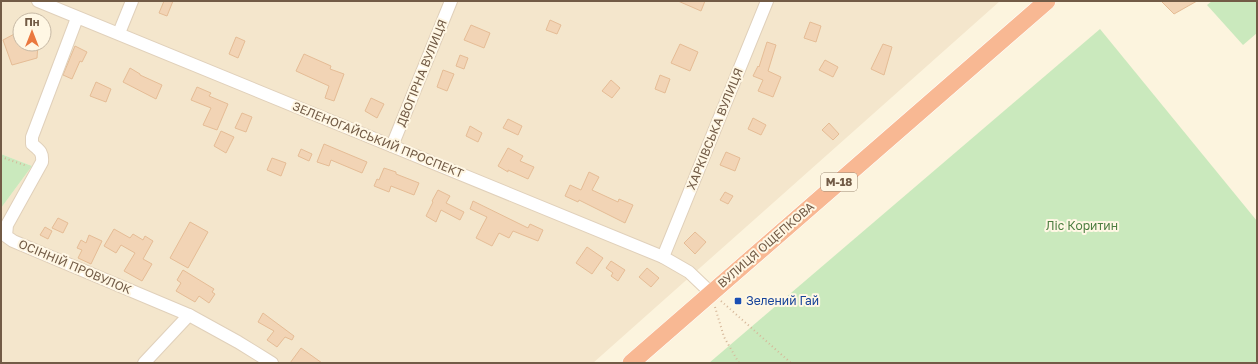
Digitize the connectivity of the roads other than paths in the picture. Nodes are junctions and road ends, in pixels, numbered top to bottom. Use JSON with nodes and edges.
{"nodes":[{"id":1,"x":38,"y":1,"type":"edge"},
{"id":2,"x":132,"y":1,"type":"edge"},
{"id":3,"x":451,"y":1,"type":"edge"},
{"id":4,"x":767,"y":1,"type":"edge"},
{"id":5,"x":1047,"y":1,"type":"edge"},
{"id":6,"x":77,"y":18,"type":"junction"},
{"id":7,"x":119,"y":33,"type":"junction"},
{"id":8,"x":392,"y":146,"type":"junction"},
{"id":9,"x":662,"y":257,"type":"junction"},
{"id":10,"x":711,"y":293,"type":"junction"},
{"id":11,"x":189,"y":315,"type":"junction"},
{"id":12,"x":144,"y":363,"type":"edge"},
{"id":13,"x":272,"y":363,"type":"edge"},
{"id":14,"x":631,"y":363,"type":"edge"}],
"edges":[{"from":1,"to":6,"type":"street","name":"ЗЕЛЕНОГАЙСЬКИЙ ПРОСПЕКТ"},
{"from":2,"to":7,"type":"street"},
{"from":3,"to":8,"type":"street","name":"ДВОГІРНА ВУЛИЦЯ"},
{"from":4,"to":9,"type":"street","name":"ХАРКІВСЬКА ВУЛИЦЯ"},
{"from":5,"to":10,"type":"highway","name":"ВУЛИЦЯ ОЩЕПКОВА","number":"М-18"},
{"from":6,"to":7,"type":"street","name":"ЗЕЛЕНОГАЙСЬКИЙ ПРОСПЕКТ"},
{"from":6,"to":11,"type":"street","name":"ОСІННІЙ ПРОВУЛОК"},
{"from":7,"to":8,"type":"street","name":"ЗЕЛЕНОГАЙСЬКИЙ ПРОСПЕКТ"},
{"from":8,"to":9,"type":"street","name":"ЗЕЛЕНОГАЙСЬКИЙ ПРОСПЕКТ"},
{"from":9,"to":10,"type":"street","name":"ЗЕЛЕНОГАЙСЬКИЙ ПРОСПЕКТ"},
{"from":10,"to":14,"type":"highway","name":"ВУЛИЦЯ ОЩЕПКОВА","number":"М-18"},
{"from":11,"to":12,"type":"street"},
{"from":11,"to":13,"type":"street","name":"ОСІННІЙ ПРОВУЛОК"}]}
